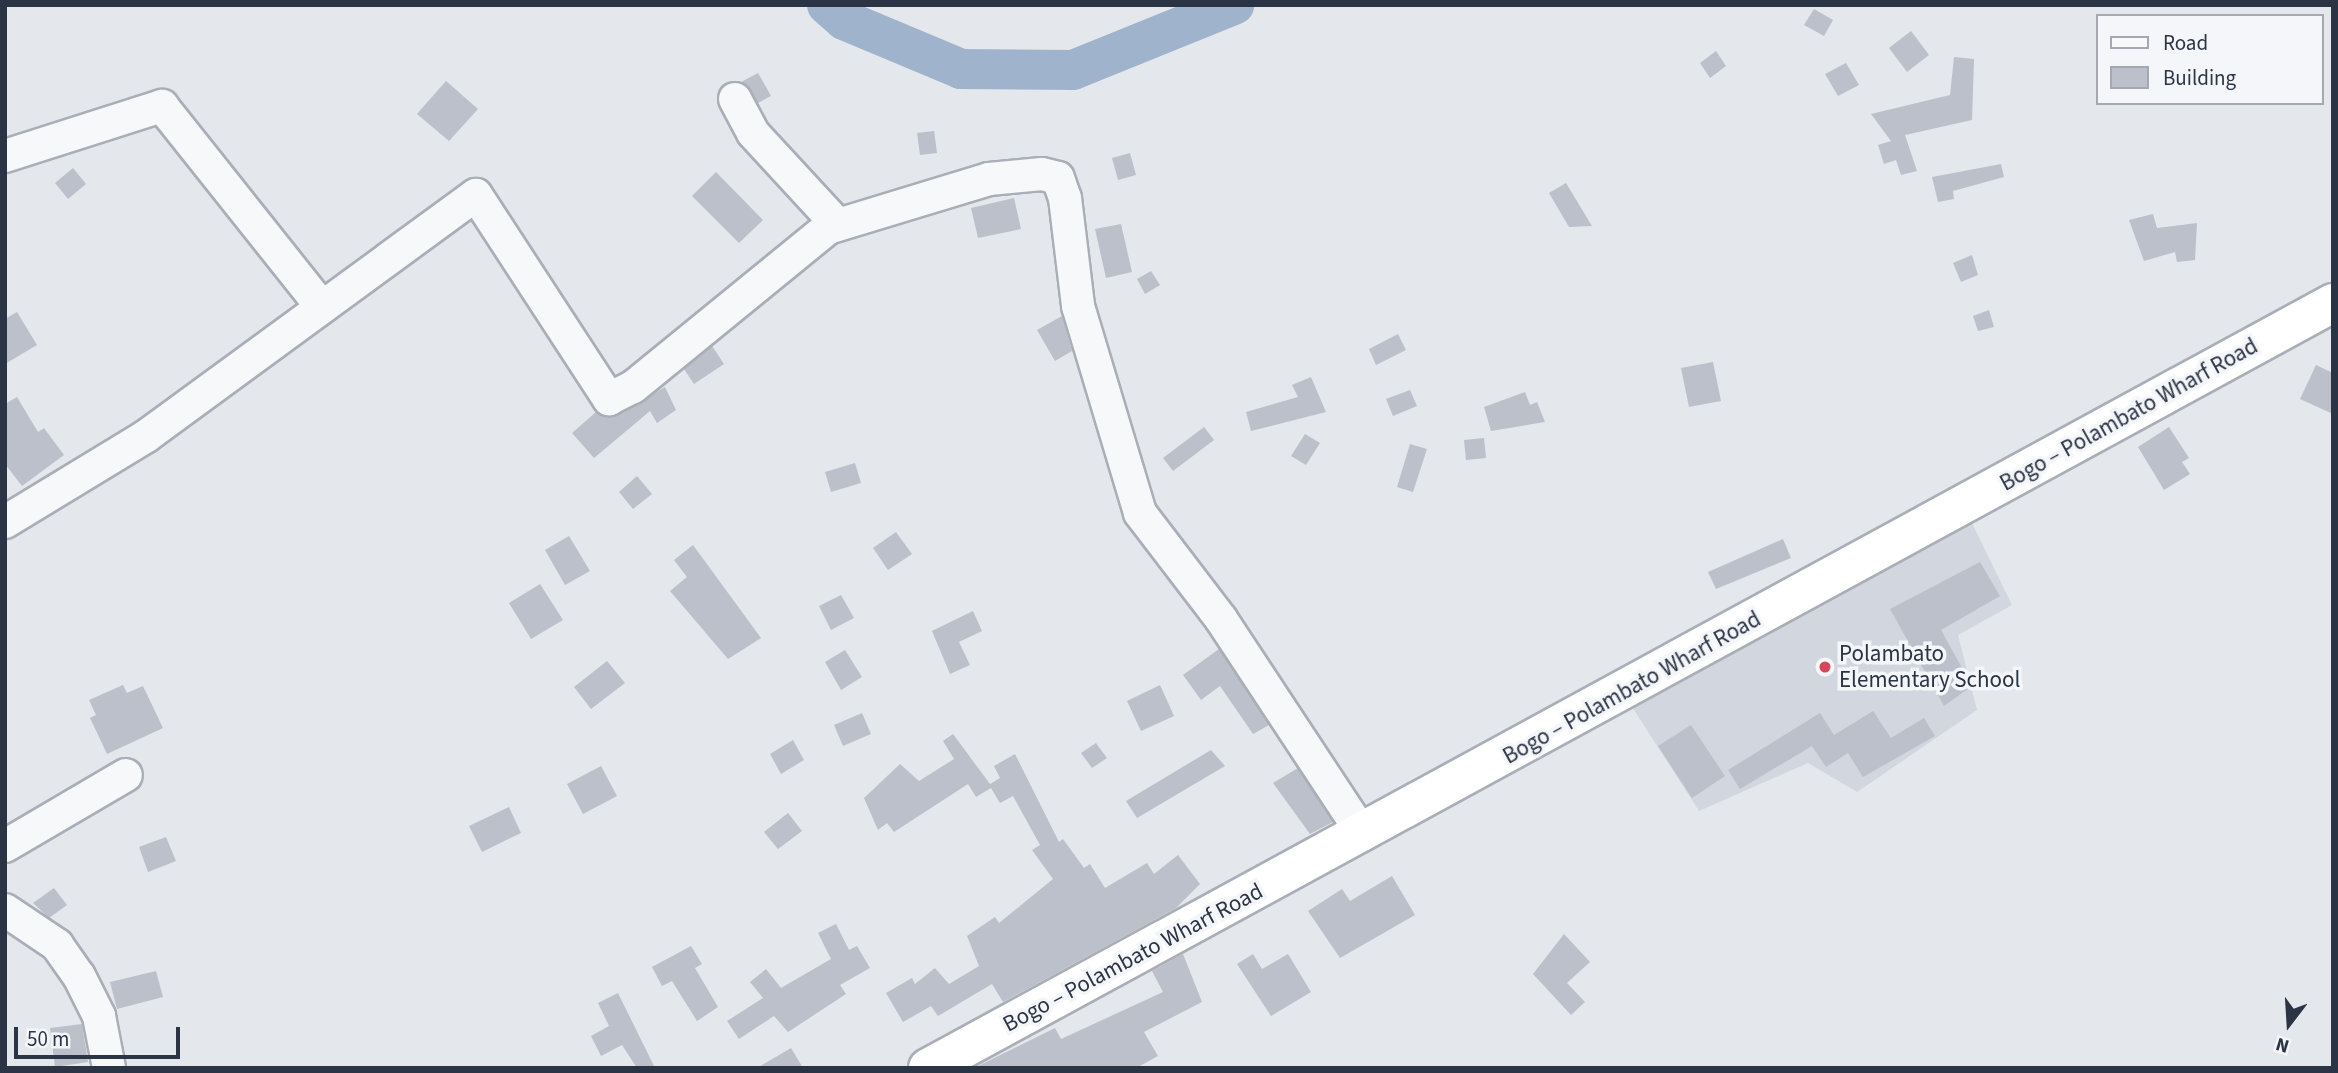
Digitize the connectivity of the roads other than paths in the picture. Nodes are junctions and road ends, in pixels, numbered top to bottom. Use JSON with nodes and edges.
{"nodes":[{"id":1,"x":735,"y":99,"type":"dead end"},
{"id":2,"x":5,"y":156,"type":"edge"},
{"id":3,"x":838,"y":225,"type":"junction"},
{"id":4,"x":2333,"y":303,"type":"edge"},
{"id":5,"x":322,"y":307,"type":"junction"},
{"id":6,"x":5,"y":522,"type":"edge"},
{"id":7,"x":127,"y":775,"type":"dead end"},
{"id":8,"x":1363,"y":834,"type":"junction"},
{"id":9,"x":5,"y":846,"type":"edge"},
{"id":10,"x":5,"y":910,"type":"edge"},
{"id":11,"x":109,"y":1068,"type":"edge"},
{"id":12,"x":928,"y":1068,"type":"edge"}],
"edges":[{"from":1,"to":3,"type":"street"},
{"from":2,"to":5,"type":"street"},
{"from":3,"to":5,"type":"street"},
{"from":3,"to":8,"type":"street"},
{"from":4,"to":8,"type":"highway","name":"Bogo – Polambato Wharf Road"},
{"from":5,"to":6,"type":"street"},
{"from":7,"to":9,"type":"street"},
{"from":8,"to":12,"type":"highway","name":"Bogo – Polambato Wharf Road"},
{"from":10,"to":11,"type":"street"}]}
